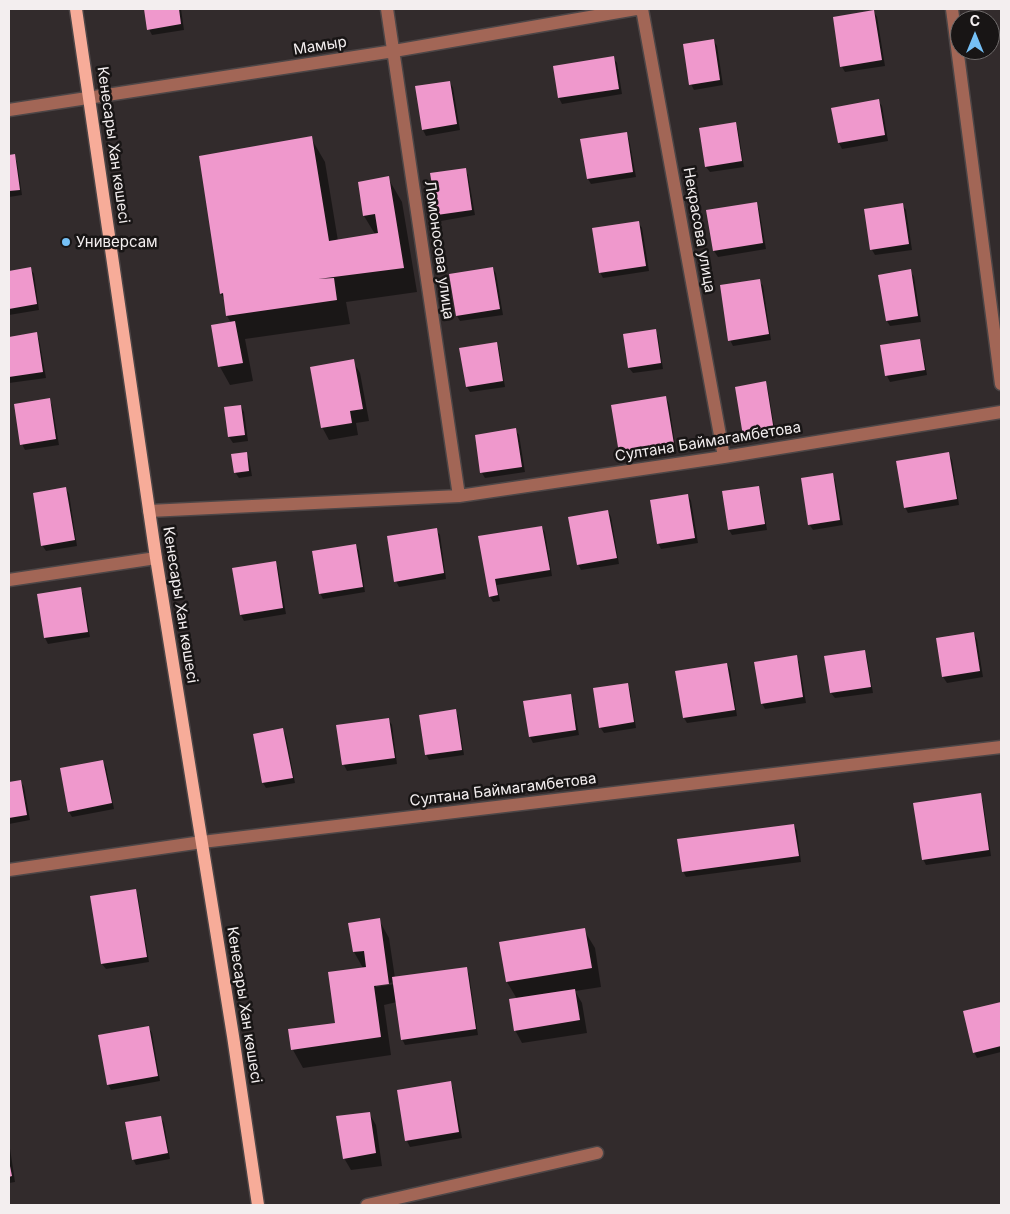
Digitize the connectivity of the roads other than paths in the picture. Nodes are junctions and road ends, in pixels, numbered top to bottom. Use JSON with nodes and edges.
{"nodes":[{"id":1,"x":76,"y":9,"type":"edge"},
{"id":2,"x":387,"y":9,"type":"edge"},
{"id":3,"x":636,"y":9,"type":"edge"},
{"id":4,"x":642,"y":9,"type":"edge"},
{"id":5,"x":952,"y":9,"type":"edge"},
{"id":6,"x":394,"y":51,"type":"junction"},
{"id":7,"x":90,"y":99,"type":"junction"},
{"id":8,"x":9,"y":110,"type":"edge"},
{"id":9,"x":1001,"y":384,"type":"edge"},
{"id":10,"x":1001,"y":412,"type":"edge"},
{"id":11,"x":724,"y":457,"type":"junction"},
{"id":12,"x":459,"y":496,"type":"junction"},
{"id":13,"x":150,"y":511,"type":"junction"},
{"id":14,"x":156,"y":558,"type":"junction"},
{"id":15,"x":9,"y":580,"type":"edge"},
{"id":16,"x":1001,"y":747,"type":"edge"},
{"id":17,"x":202,"y":842,"type":"junction"},
{"id":18,"x":9,"y":870,"type":"edge"},
{"id":19,"x":597,"y":1154,"type":"dead end"},
{"id":20,"x":258,"y":1205,"type":"edge"},
{"id":21,"x":367,"y":1205,"type":"edge"}],
"edges":[{"from":1,"to":7,"type":"main road","name":"Кенесары Хан көшесі"},
{"from":2,"to":6,"type":"street","name":"Ломоносова улица"},
{"from":3,"to":6,"type":"street","name":"Мамыр"},
{"from":4,"to":11,"type":"street","name":"Некрасова улица"},
{"from":5,"to":9,"type":"street"},
{"from":6,"to":7,"type":"street","name":"Мамыр"},
{"from":6,"to":12,"type":"street","name":"Ломоносова улица"},
{"from":7,"to":8,"type":"street","name":"Мамыр"},
{"from":7,"to":13,"type":"main road","name":"Кенесары Хан көшесі"},
{"from":10,"to":11,"type":"street","name":"Султана Баймагамбетова"},
{"from":11,"to":12,"type":"street","name":"Султана Баймагамбетова"},
{"from":12,"to":13,"type":"street","name":"Султана Баймагамбетова"},
{"from":13,"to":14,"type":"main road","name":"Кенесары Хан көшесі"},
{"from":14,"to":15,"type":"street"},
{"from":14,"to":17,"type":"main road","name":"Кенесары Хан көшесі"},
{"from":16,"to":17,"type":"street","name":"Султана Баймагамбетова"},
{"from":17,"to":18,"type":"street","name":"Султана Баймагамбетова"},
{"from":17,"to":20,"type":"main road","name":"Кенесары Хан көшесі"},
{"from":19,"to":21,"type":"street"}]}
